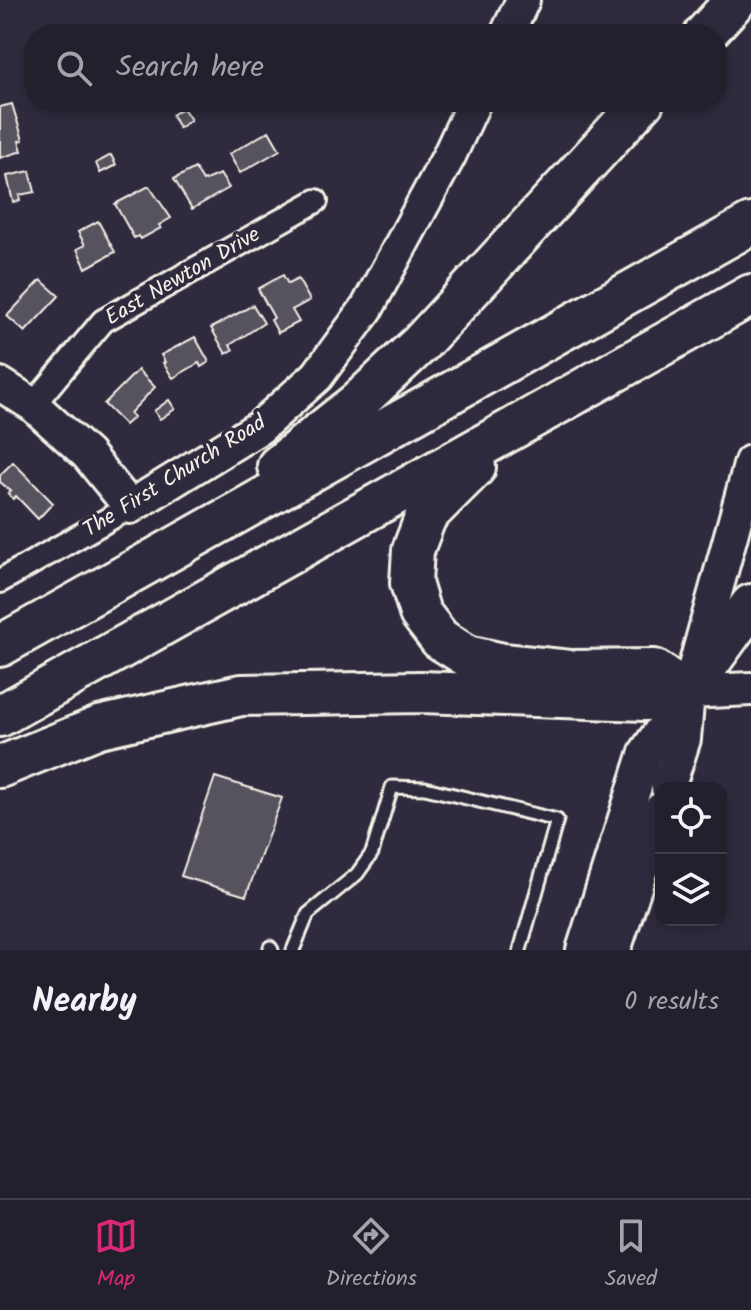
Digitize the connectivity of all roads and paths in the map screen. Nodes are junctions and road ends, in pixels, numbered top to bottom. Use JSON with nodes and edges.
{"nodes":[{"id":1,"x":523,"y":0,"type":"edge"},
{"id":2,"x":736,"y":0,"type":"edge"},
{"id":3,"x":512,"y":24,"type":"edge"},
{"id":4,"x":714,"y":24,"type":"edge"},
{"id":5,"x":469,"y":112,"type":"edge"},
{"id":6,"x":634,"y":112,"type":"edge"},
{"id":7,"x":316,"y":201,"type":"dead end"},
{"id":8,"x":751,"y":224,"type":"edge"},
{"id":9,"x":751,"y":295,"type":"edge"},
{"id":10,"x":0,"y":384,"type":"edge"},
{"id":11,"x":590,"y":387,"type":"junction"},
{"id":12,"x":33,"y":405,"type":"junction"},
{"id":13,"x":751,"y":462,"type":"edge"},
{"id":14,"x":130,"y":507,"type":"junction"},
{"id":15,"x":0,"y":581,"type":"edge"},
{"id":16,"x":106,"y":586,"type":"junction"},
{"id":17,"x":751,"y":605,"type":"edge"},
{"id":18,"x":0,"y":646,"type":"edge"},
{"id":19,"x":751,"y":689,"type":"edge"},
{"id":20,"x":688,"y":692,"type":"junction"},
{"id":21,"x":0,"y":716,"type":"edge"},
{"id":22,"x":0,"y":767,"type":"edge"},
{"id":23,"x":670,"y":782,"type":"edge"},
{"id":24,"x":655,"y":827,"type":"edge"},
{"id":25,"x":293,"y":950,"type":"edge"},
{"id":26,"x":520,"y":950,"type":"edge"},
{"id":27,"x":583,"y":950,"type":"edge"},
{"id":28,"x":614,"y":950,"type":"edge"}],
"edges":[{"from":1,"to":3,"type":"street"},
{"from":2,"to":4,"type":"highway"},
{"from":5,"to":14,"type":"street","name":"The First Church Road"},
{"from":6,"to":16,"type":"highway"},
{"from":7,"to":12,"type":"street","name":"East Newton Drive"},
{"from":8,"to":16,"type":"highway"},
{"from":9,"to":11,"type":"highway"},
{"from":10,"to":12,"type":"street"},
{"from":11,"to":20,"type":"highway"},
{"from":11,"to":21,"type":"highway"},
{"from":12,"to":14,"type":"street"},
{"from":13,"to":20,"type":"street"},
{"from":14,"to":15,"type":"street","name":"The First Church Road"},
{"from":16,"to":18,"type":"highway"},
{"from":17,"to":20,"type":"highway"},
{"from":19,"to":20,"type":"street"},
{"from":20,"to":22,"type":"highway"},
{"from":20,"to":23,"type":"street"},
{"from":20,"to":27,"type":"street"},
{"from":24,"to":28,"type":"street"},
{"from":25,"to":26,"type":"lane"}]}
